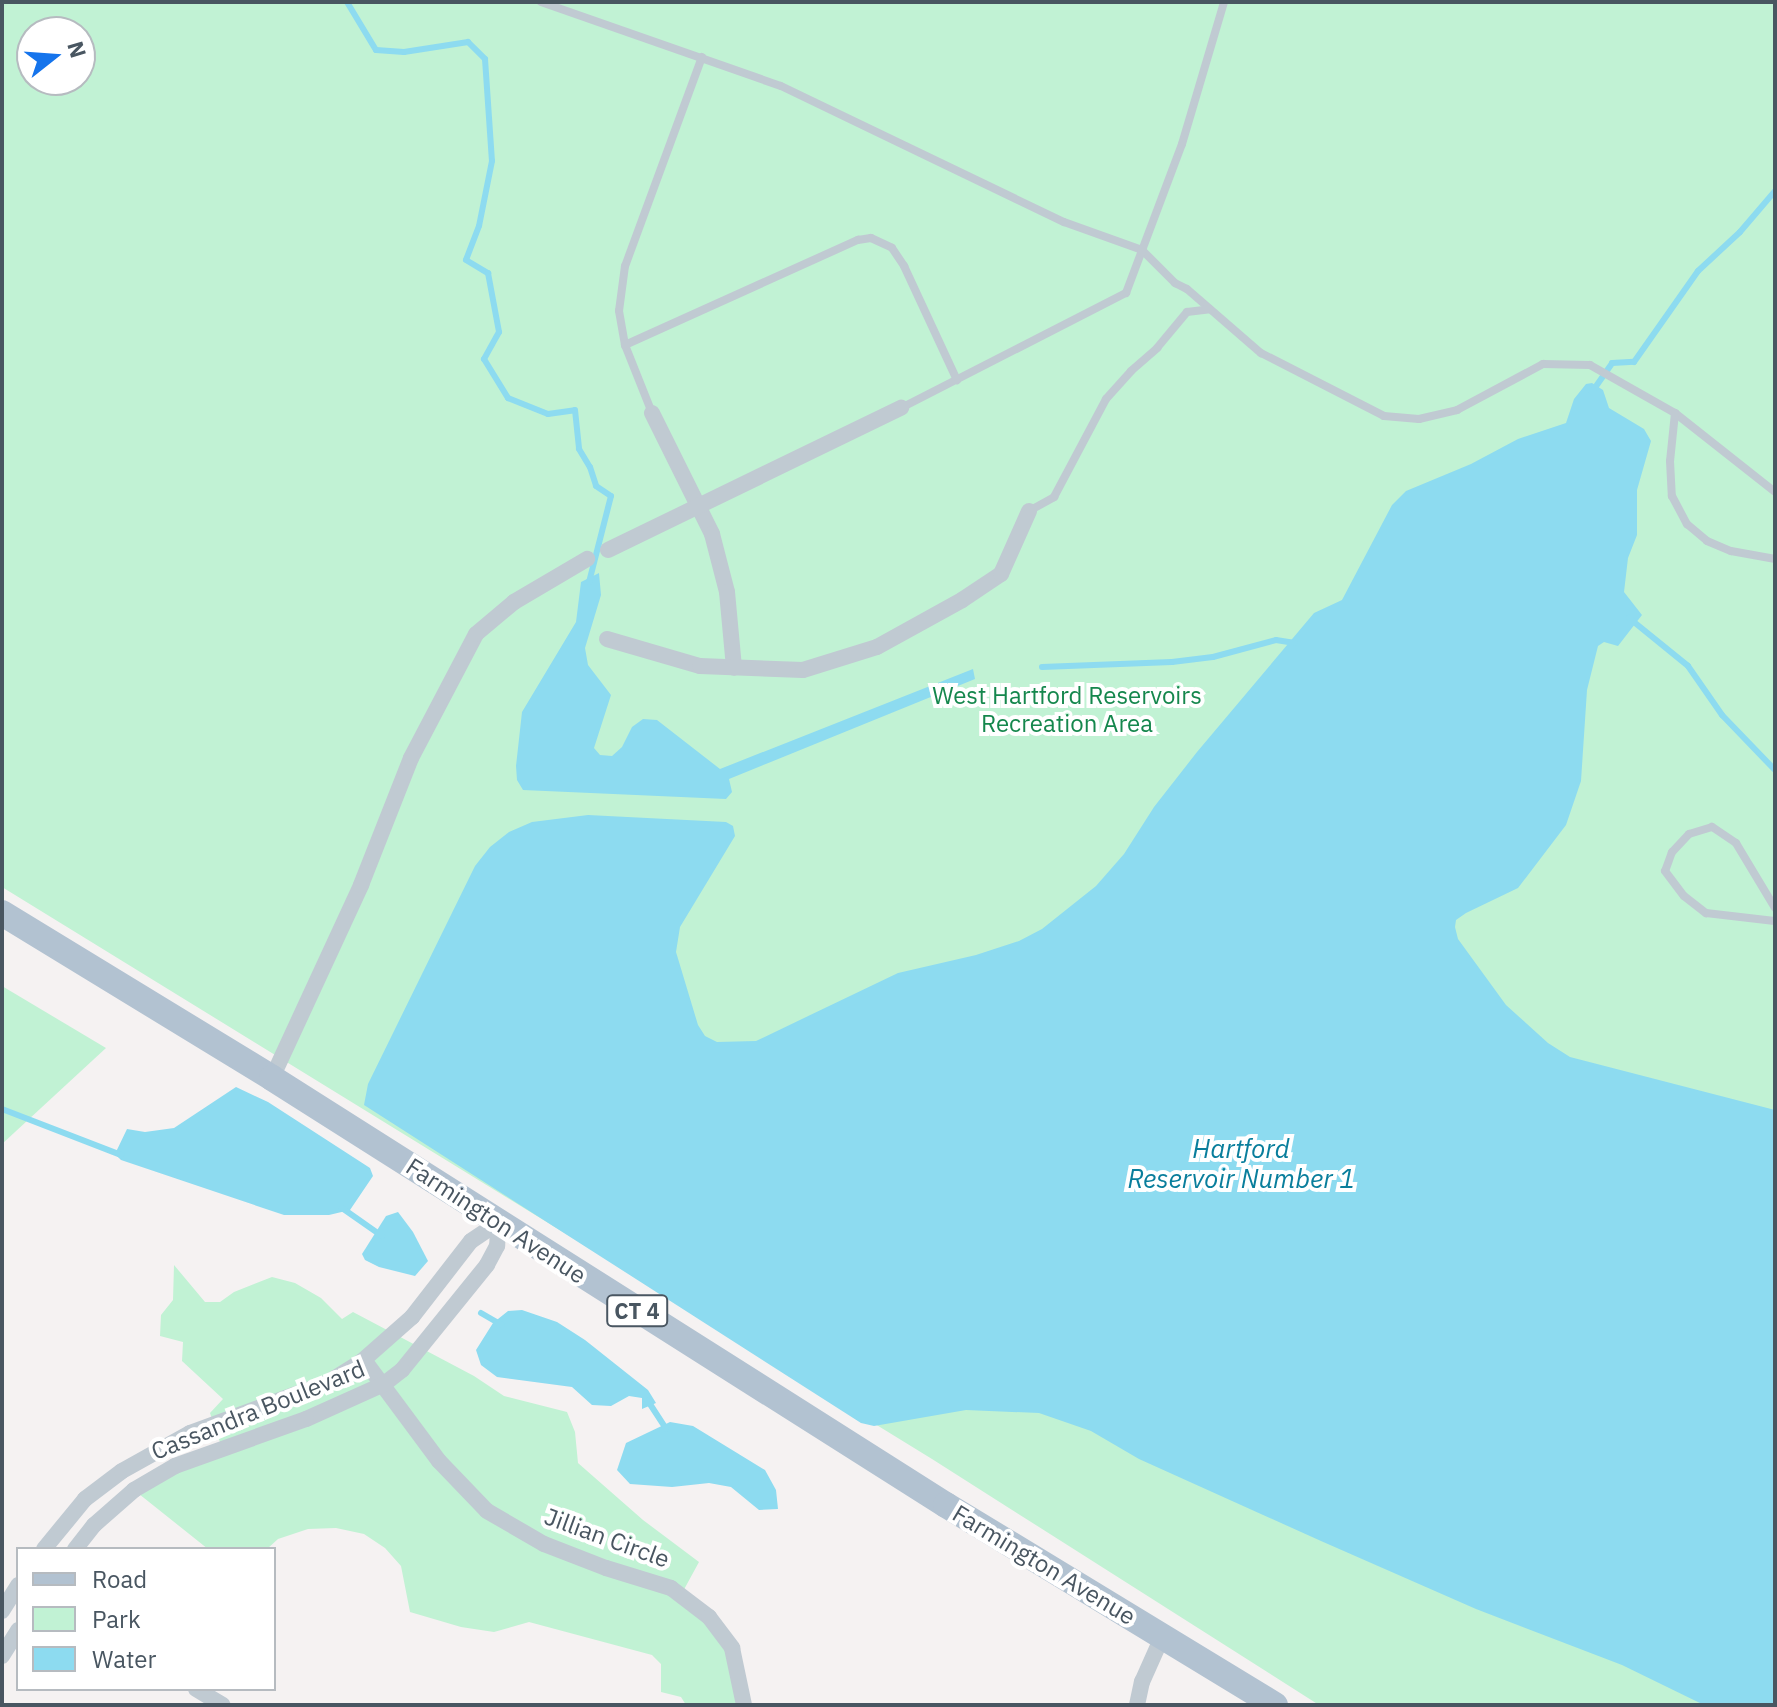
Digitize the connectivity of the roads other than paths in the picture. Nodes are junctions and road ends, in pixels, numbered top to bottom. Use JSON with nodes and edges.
{"nodes":[{"id":1,"x":541,"y":2,"type":"edge"},
{"id":2,"x":1224,"y":2,"type":"edge"},
{"id":3,"x":702,"y":57,"type":"junction"},
{"id":4,"x":1142,"y":250,"type":"junction"},
{"id":5,"x":1210,"y":309,"type":"junction"},
{"id":6,"x":625,"y":345,"type":"junction"},
{"id":7,"x":957,"y":380,"type":"junction"},
{"id":8,"x":901,"y":408,"type":"joint"},
{"id":9,"x":652,"y":413,"type":"joint"},
{"id":10,"x":1675,"y":413,"type":"junction"},
{"id":11,"x":1775,"y":492,"type":"edge"},
{"id":12,"x":696,"y":506,"type":"junction"},
{"id":13,"x":1029,"y":511,"type":"joint"},
{"id":14,"x":608,"y":550,"type":"joint"},
{"id":15,"x":587,"y":559,"type":"joint"},
{"id":16,"x":1775,"y":559,"type":"edge"},
{"id":17,"x":607,"y":639,"type":"dead end"},
{"id":18,"x":734,"y":668,"type":"junction"},
{"id":19,"x":1775,"y":908,"type":"edge"},
{"id":20,"x":2,"y":913,"type":"edge"},
{"id":21,"x":1775,"y":921,"type":"edge"},
{"id":22,"x":272,"y":1078,"type":"junction"},
{"id":23,"x":498,"y":1223,"type":"junction"},
{"id":24,"x":364,"y":1360,"type":"junction"},
{"id":25,"x":384,"y":1384,"type":"junction"},
{"id":26,"x":46,"y":1547,"type":"edge"},
{"id":27,"x":77,"y":1547,"type":"edge"},
{"id":28,"x":16,"y":1588,"type":"edge"},
{"id":29,"x":2,"y":1611,"type":"edge"},
{"id":30,"x":16,"y":1633,"type":"edge"},
{"id":31,"x":1162,"y":1637,"type":"junction"},
{"id":32,"x":2,"y":1656,"type":"edge"},
{"id":33,"x":199,"y":1691,"type":"edge"},
{"id":34,"x":223,"y":1705,"type":"edge"},
{"id":35,"x":744,"y":1705,"type":"edge"},
{"id":36,"x":1137,"y":1705,"type":"edge"},
{"id":37,"x":1275,"y":1705,"type":"edge"}],
"edges":[{"from":1,"to":3,"type":"lane"},
{"from":2,"to":4,"type":"lane"},
{"from":3,"to":4,"type":"lane"},
{"from":3,"to":6,"type":"lane"},
{"from":4,"to":5,"type":"lane"},
{"from":4,"to":7,"type":"lane"},
{"from":5,"to":10,"type":"lane"},
{"from":5,"to":13,"type":"lane"},
{"from":6,"to":7,"type":"lane"},
{"from":6,"to":9,"type":"lane"},
{"from":7,"to":8,"type":"lane"},
{"from":8,"to":12,"type":"street"},
{"from":9,"to":12,"type":"street"},
{"from":10,"to":11,"type":"lane"},
{"from":10,"to":16,"type":"lane"},
{"from":12,"to":14,"type":"street"},
{"from":12,"to":18,"type":"street"},
{"from":13,"to":18,"type":"street"},
{"from":14,"to":15,"type":"lane"},
{"from":15,"to":22,"type":"street"},
{"from":17,"to":18,"type":"street"},
{"from":19,"to":21,"type":"lane"},
{"from":20,"to":22,"type":"main road","name":"Farmington Avenue","number":"CT 4"},
{"from":22,"to":23,"type":"main road","name":"Farmington Avenue","number":"CT 4"},
{"from":23,"to":24,"type":"street","name":"Cassandra Boulevard"},
{"from":23,"to":25,"type":"street","name":"Cassandra Boulevard"},
{"from":23,"to":31,"type":"main road","name":"Farmington Avenue","number":"CT 4"},
{"from":24,"to":25,"type":"street","name":"Jillian Circle"},
{"from":24,"to":26,"type":"street","name":"Cassandra Boulevard"},
{"from":25,"to":27,"type":"street","name":"Cassandra Boulevard"},
{"from":25,"to":35,"type":"street","name":"Jillian Circle"},
{"from":28,"to":29,"type":"street"},
{"from":30,"to":32,"type":"street"},
{"from":31,"to":36,"type":"street"},
{"from":31,"to":37,"type":"main road","name":"Farmington Avenue","number":"CT 4"},
{"from":33,"to":34,"type":"street"}]}
